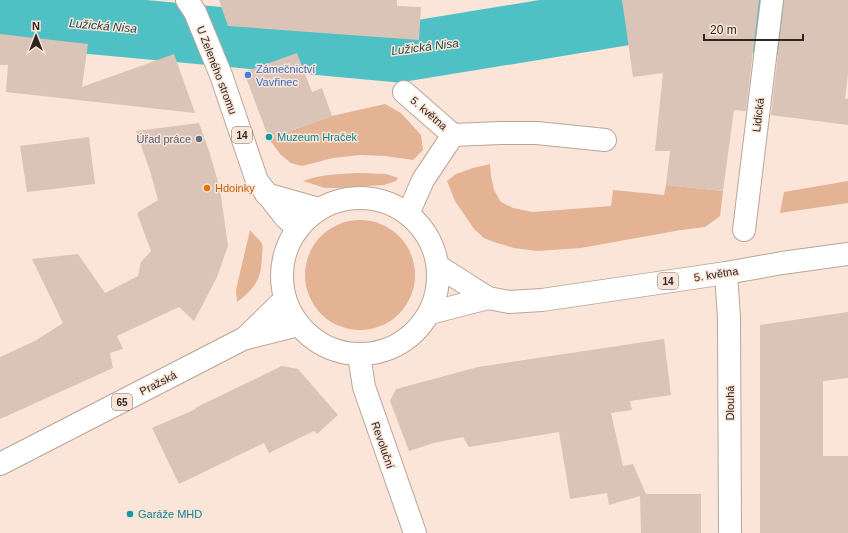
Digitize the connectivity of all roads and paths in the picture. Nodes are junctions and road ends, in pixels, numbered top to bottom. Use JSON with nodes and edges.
{"nodes":[{"id":1,"x":772,"y":1,"type":"edge"},
{"id":2,"x":191,"y":6,"type":"edge"},
{"id":3,"x":404,"y":92,"type":"dead end"},
{"id":4,"x":453,"y":135,"type":"junction"},
{"id":5,"x":605,"y":140,"type":"dead end"},
{"id":6,"x":266,"y":194,"type":"junction"},
{"id":7,"x":319,"y":210,"type":"junction"},
{"id":8,"x":408,"y":214,"type":"junction"},
{"id":9,"x":298,"y":229,"type":"junction"},
{"id":10,"x":744,"y":230,"type":"dead end"},
{"id":11,"x":848,"y":254,"type":"edge"},
{"id":12,"x":438,"y":266,"type":"junction"},
{"id":13,"x":726,"y":273,"type":"junction"},
{"id":14,"x":488,"y":298,"type":"junction"},
{"id":15,"x":285,"y":299,"type":"junction"},
{"id":16,"x":430,"y":313,"type":"junction"},
{"id":17,"x":298,"y":324,"type":"junction"},
{"id":18,"x":243,"y":339,"type":"junction"},
{"id":19,"x":359,"y":355,"type":"junction"},
{"id":20,"x":0,"y":464,"type":"edge"},
{"id":21,"x":415,"y":533,"type":"edge"},
{"id":22,"x":730,"y":533,"type":"edge"}],
"edges":[{"from":1,"to":10,"type":"main road","name":"Lidická"},
{"from":2,"to":6,"type":"main road","name":"U Zeleného stromu","number":"14"},
{"from":3,"to":4,"type":"main road","name":"5. května"},
{"from":4,"to":5,"type":"main road","name":"5. května"},
{"from":4,"to":8,"type":"main road","name":"5. května"},
{"from":6,"to":7,"type":"main road"},
{"from":6,"to":9,"type":"main road","name":"U Zeleného stromu","number":"14"},
{"from":7,"to":8,"type":"main road"},
{"from":7,"to":9,"type":"main road"},
{"from":8,"to":12,"type":"main road"},
{"from":9,"to":15,"type":"main road"},
{"from":11,"to":13,"type":"main road","name":"5. května","number":"14"},
{"from":12,"to":14,"type":"main road","name":"5. května","number":"14"},
{"from":12,"to":16,"type":"main road"},
{"from":13,"to":14,"type":"main road","name":"5. května","number":"14"},
{"from":13,"to":22,"type":"main road","name":"Dlouhá"},
{"from":14,"to":16,"type":"main road","name":"5. května","number":"14"},
{"from":15,"to":17,"type":"main road"},
{"from":15,"to":18,"type":"main road","number":"65"},
{"from":16,"to":19,"type":"main road"},
{"from":17,"to":18,"type":"main road","name":"Pražská","number":"65"},
{"from":17,"to":19,"type":"main road"},
{"from":18,"to":20,"type":"main road","name":"Pražská","number":"65"},
{"from":19,"to":21,"type":"main road","name":"Revoluční"}]}
